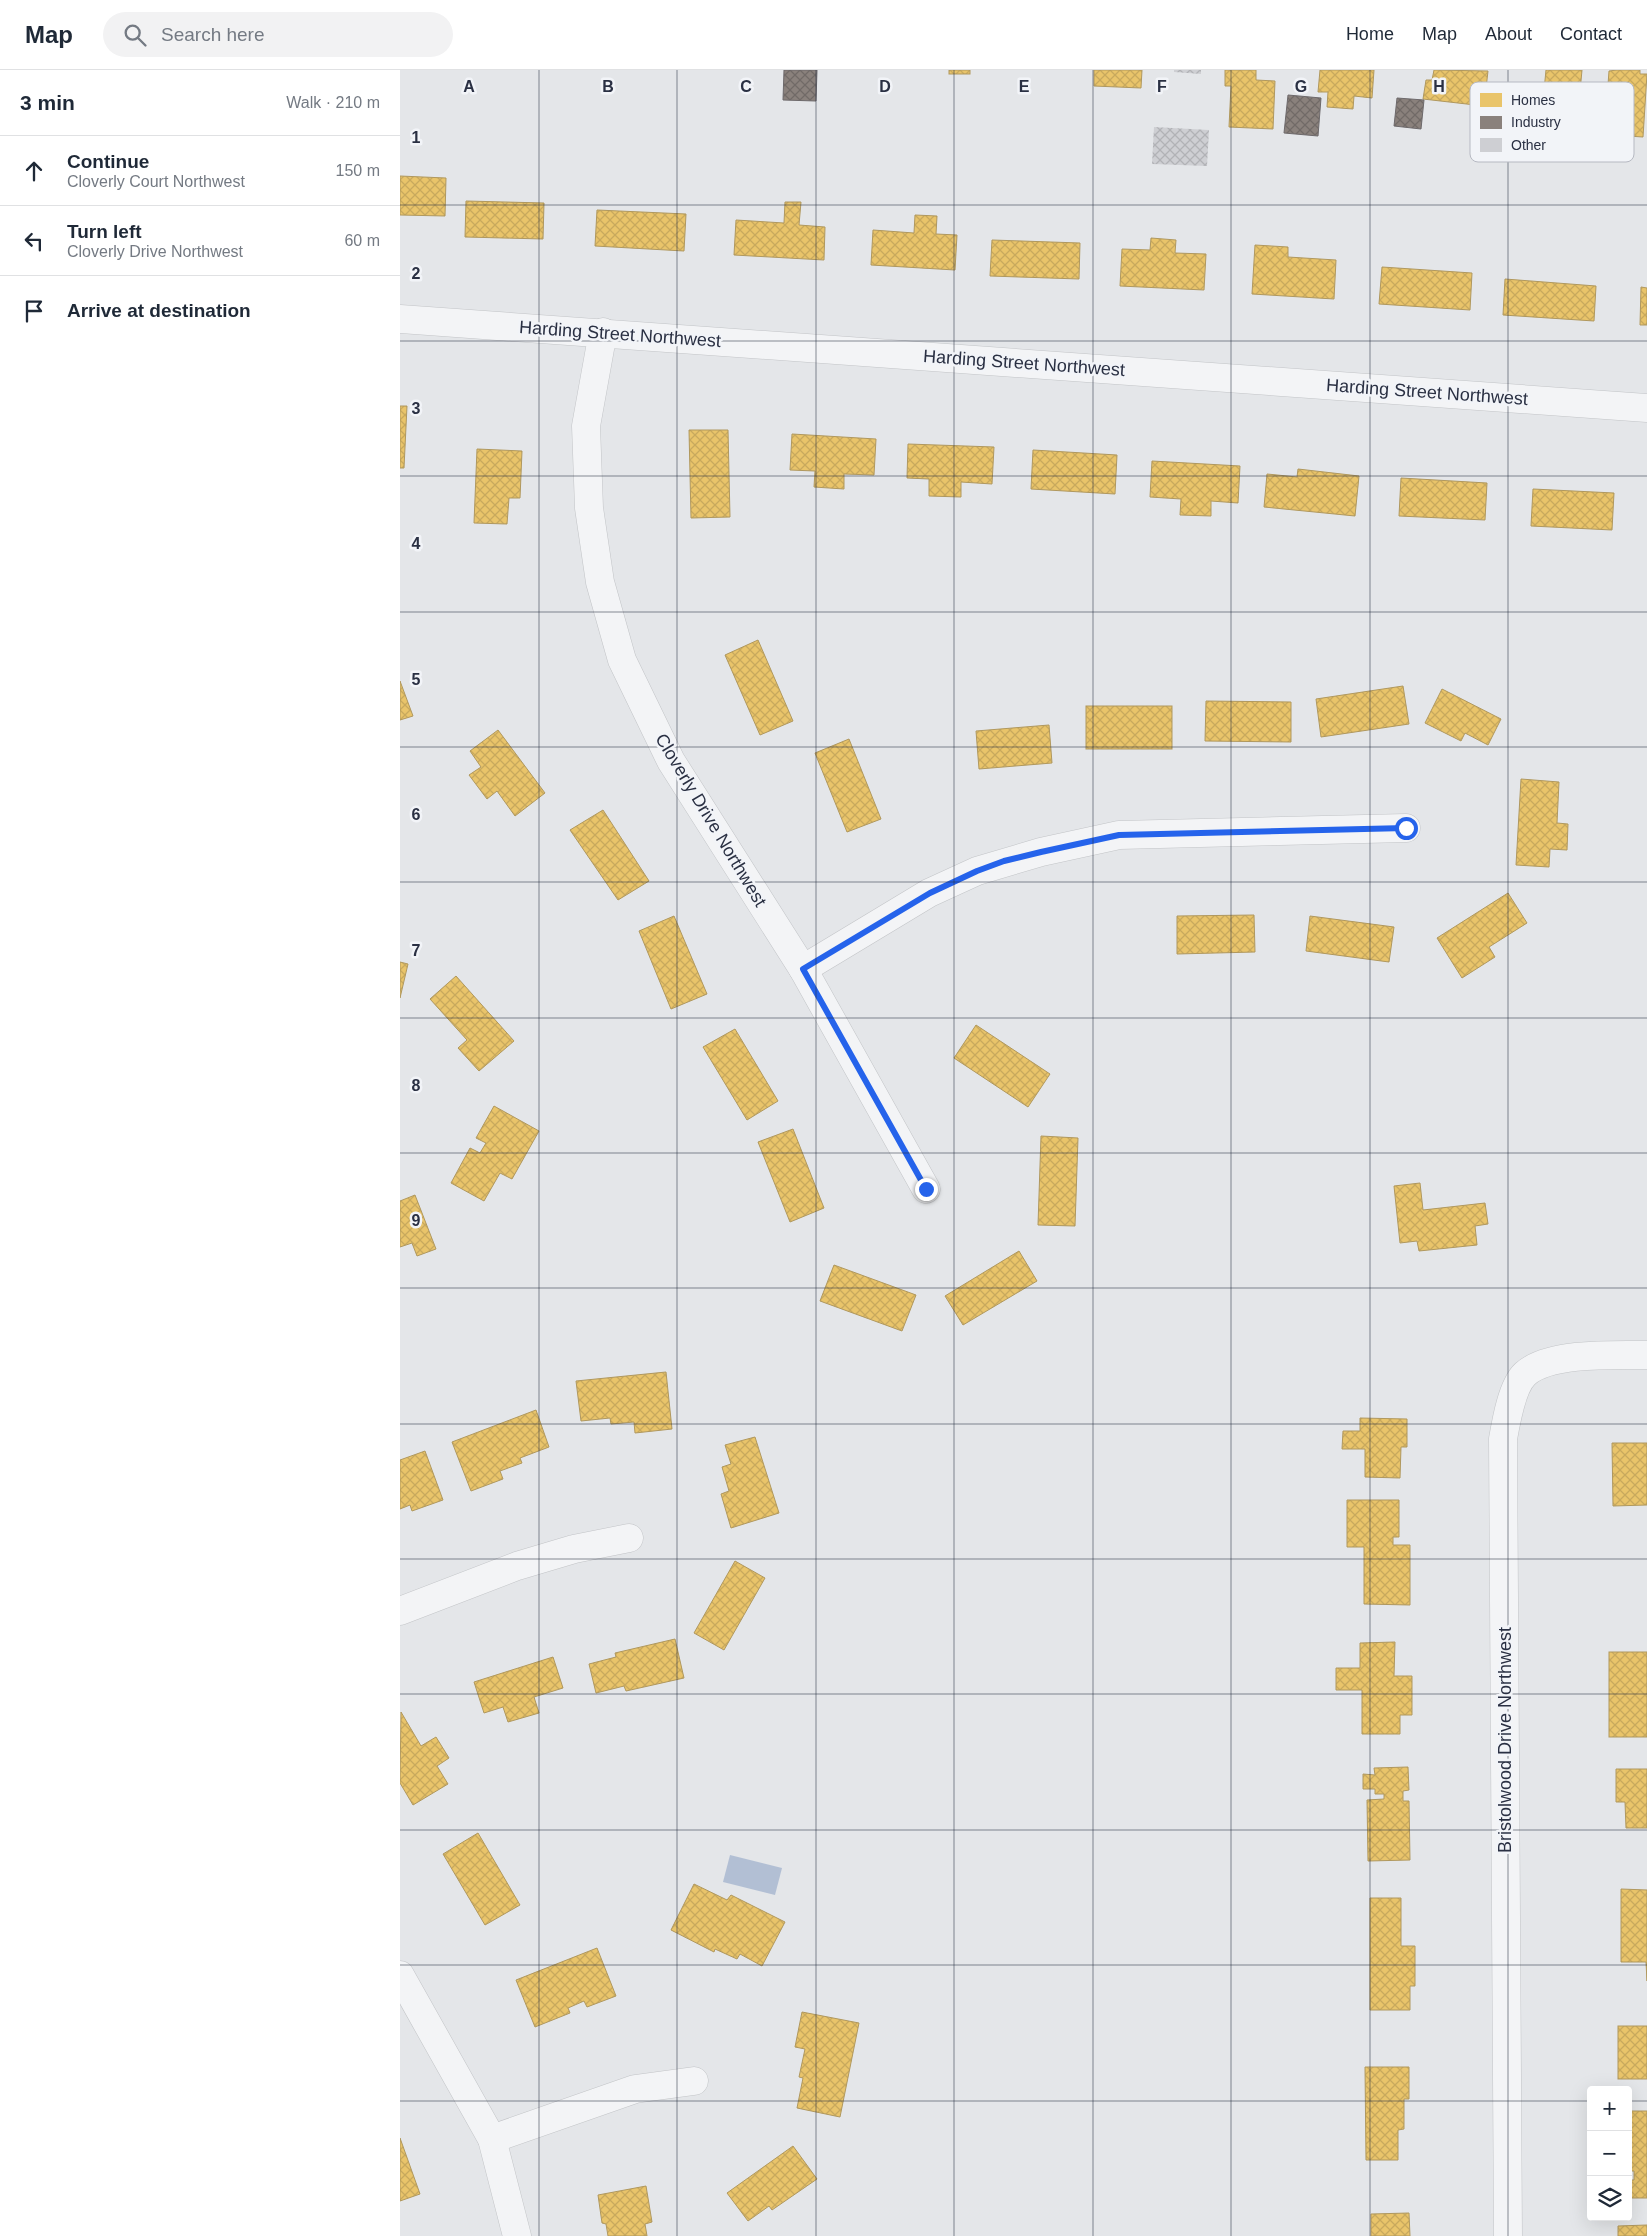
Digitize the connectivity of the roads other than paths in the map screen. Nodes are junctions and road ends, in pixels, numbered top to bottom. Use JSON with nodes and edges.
{"nodes":[{"id":1,"x":400,"y":319,"type":"edge"},
{"id":2,"x":603,"y":332,"type":"junction"},
{"id":3,"x":1647,"y":408,"type":"edge"},
{"id":4,"x":1406,"y":828,"type":"dead end"},
{"id":5,"x":803,"y":969,"type":"junction"},
{"id":6,"x":926,"y":1189,"type":"dead end"},
{"id":7,"x":1647,"y":1355,"type":"edge"},
{"id":8,"x":629,"y":1538,"type":"dead end"},
{"id":9,"x":400,"y":1611,"type":"edge"},
{"id":10,"x":400,"y":1975,"type":"edge"},
{"id":11,"x":694,"y":2081,"type":"dead end"},
{"id":12,"x":492,"y":2139,"type":"junction"},
{"id":13,"x":517,"y":2236,"type":"edge"},
{"id":14,"x":1508,"y":2236,"type":"edge"}],
"edges":[{"from":1,"to":2,"type":"street","name":"Harding Street Northwest"},
{"from":2,"to":3,"type":"street","name":"Harding Street Northwest"},
{"from":2,"to":5,"type":"street","name":"Cloverly Drive Northwest"},
{"from":4,"to":5,"type":"street"},
{"from":5,"to":6,"type":"street","name":"Cloverly Drive Northwest"},
{"from":7,"to":14,"type":"street","name":"Bristolwood Drive Northwest"},
{"from":8,"to":9,"type":"street"},
{"from":10,"to":12,"type":"street"},
{"from":11,"to":12,"type":"street"},
{"from":12,"to":13,"type":"street"}]}
